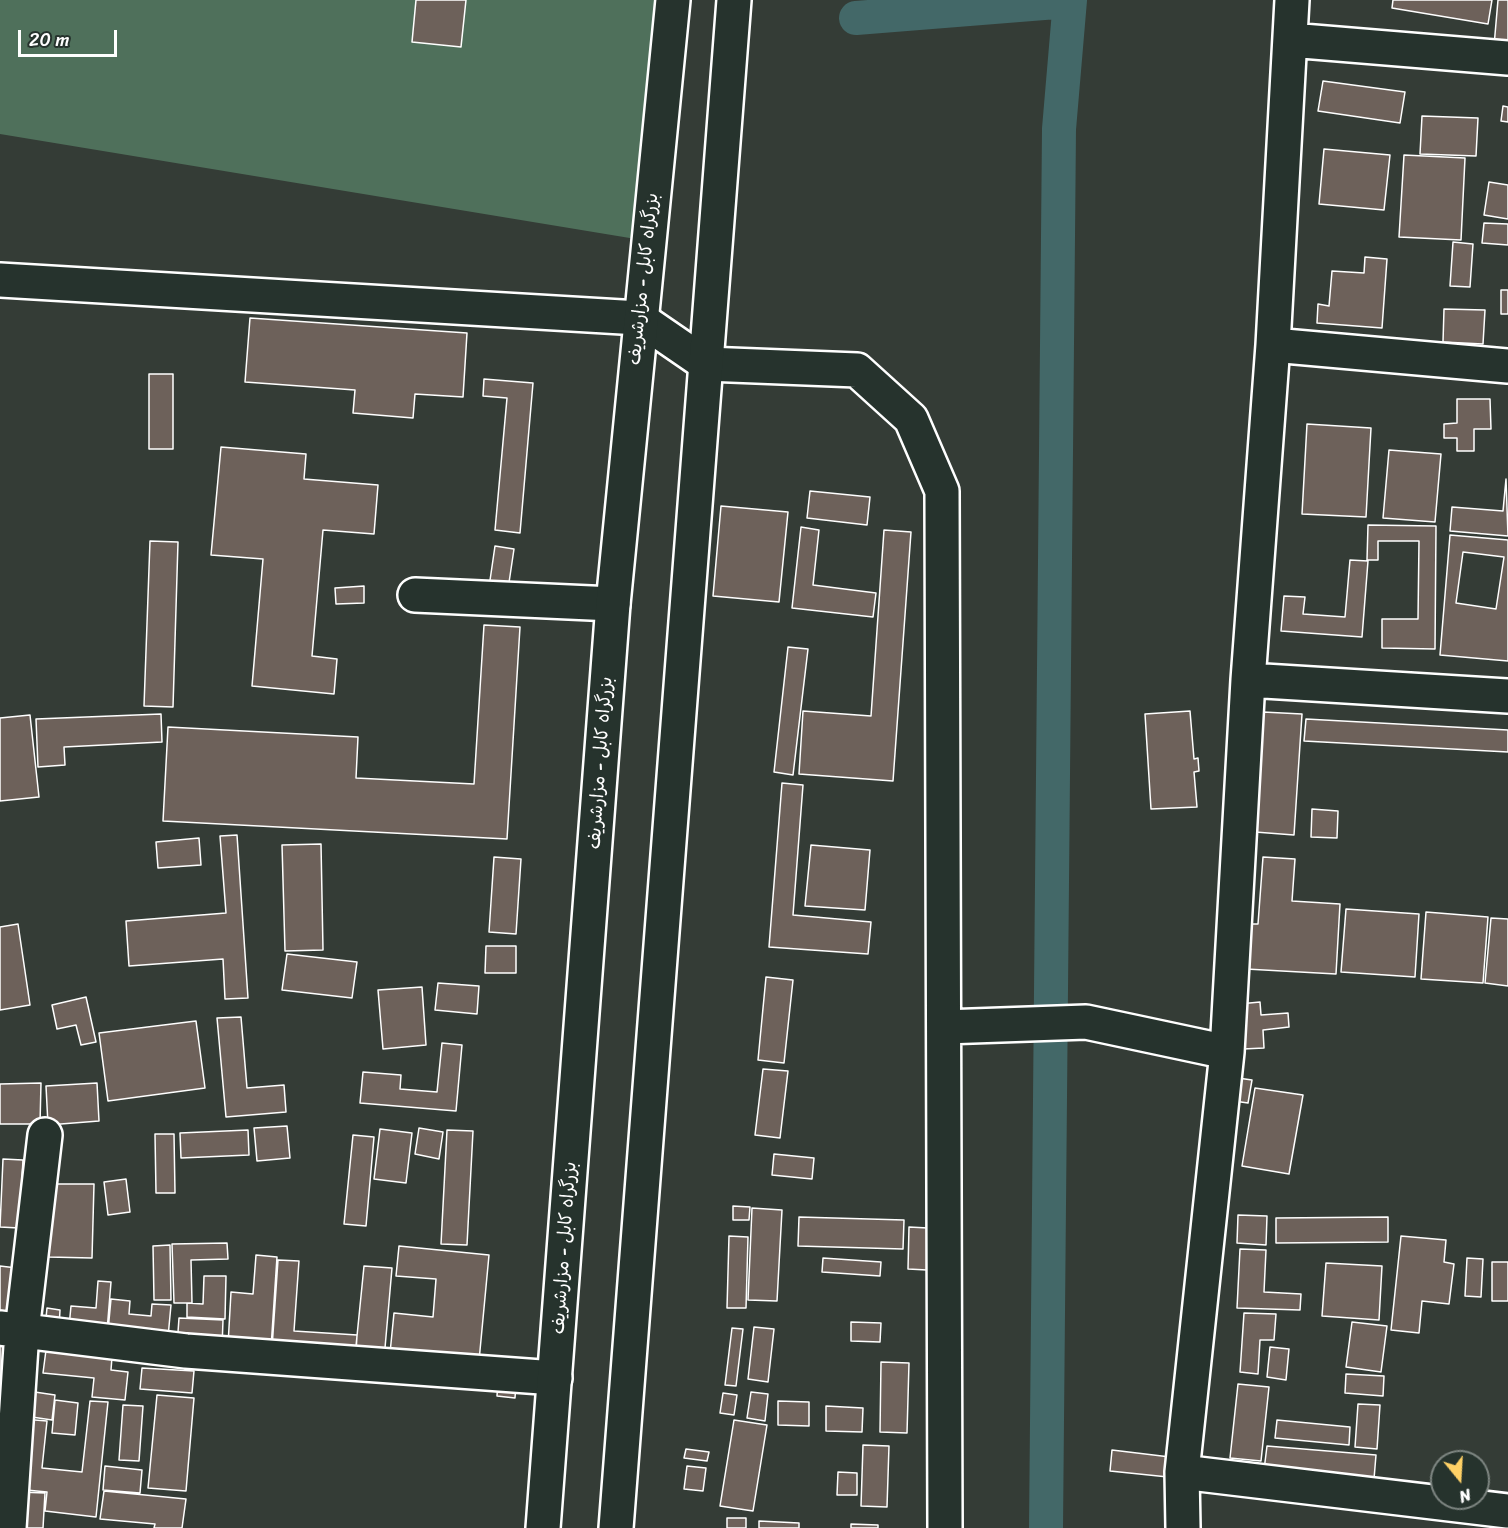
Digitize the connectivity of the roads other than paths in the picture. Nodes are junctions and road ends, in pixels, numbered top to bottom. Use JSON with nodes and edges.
{"nodes":[{"id":1,"x":674,"y":0,"type":"edge"},
{"id":2,"x":734,"y":0,"type":"edge"},
{"id":3,"x":1292,"y":0,"type":"edge"},
{"id":4,"x":1290,"y":40,"type":"junction"},
{"id":5,"x":1508,"y":58,"type":"edge"},
{"id":6,"x":0,"y":280,"type":"edge"},
{"id":7,"x":639,"y":318,"type":"junction"},
{"id":8,"x":1273,"y":345,"type":"junction"},
{"id":9,"x":706,"y":364,"type":"junction"},
{"id":10,"x":1508,"y":366,"type":"edge"},
{"id":11,"x":415,"y":595,"type":"dead end"},
{"id":12,"x":613,"y":604,"type":"junction"},
{"id":13,"x":1248,"y":680,"type":"junction"},
{"id":14,"x":1508,"y":696,"type":"edge"},
{"id":15,"x":944,"y":1027,"type":"junction"},
{"id":16,"x":1227,"y":1052,"type":"junction"},
{"id":17,"x":45,"y":1136,"type":"dead end"},
{"id":18,"x":11,"y":1329,"type":"edge"},
{"id":19,"x":555,"y":1378,"type":"junction"},
{"id":20,"x":1182,"y":1472,"type":"junction"},
{"id":21,"x":1508,"y":1511,"type":"edge"},
{"id":22,"x":9,"y":1528,"type":"edge"},
{"id":23,"x":543,"y":1528,"type":"edge"},
{"id":24,"x":616,"y":1528,"type":"edge"},
{"id":25,"x":945,"y":1528,"type":"edge"},
{"id":26,"x":1183,"y":1528,"type":"edge"}],
"edges":[{"from":1,"to":7,"type":"main road","name":"بزرگراه کابل - مزارشریف"},
{"from":2,"to":9,"type":"main road"},
{"from":3,"to":4,"type":"main road"},
{"from":4,"to":5,"type":"main road"},
{"from":4,"to":8,"type":"main road"},
{"from":6,"to":7,"type":"main road"},
{"from":7,"to":9,"type":"main road"},
{"from":7,"to":12,"type":"main road","name":"بزرگراه کابل - مزارشریف"},
{"from":8,"to":10,"type":"main road"},
{"from":8,"to":13,"type":"main road"},
{"from":9,"to":15,"type":"main road"},
{"from":9,"to":24,"type":"main road"},
{"from":11,"to":12,"type":"main road"},
{"from":12,"to":19,"type":"main road","name":"بزرگراه کابل - مزارشریف"},
{"from":13,"to":14,"type":"main road"},
{"from":13,"to":16,"type":"main road"},
{"from":15,"to":16,"type":"main road"},
{"from":15,"to":25,"type":"main road"},
{"from":16,"to":20,"type":"main road"},
{"from":17,"to":18,"type":"main road"},
{"from":18,"to":19,"type":"main road"},
{"from":18,"to":22,"type":"main road"},
{"from":19,"to":23,"type":"main road","name":"بزرگراه کابل - مزارشریف"},
{"from":20,"to":21,"type":"main road"},
{"from":20,"to":26,"type":"main road"}]}
